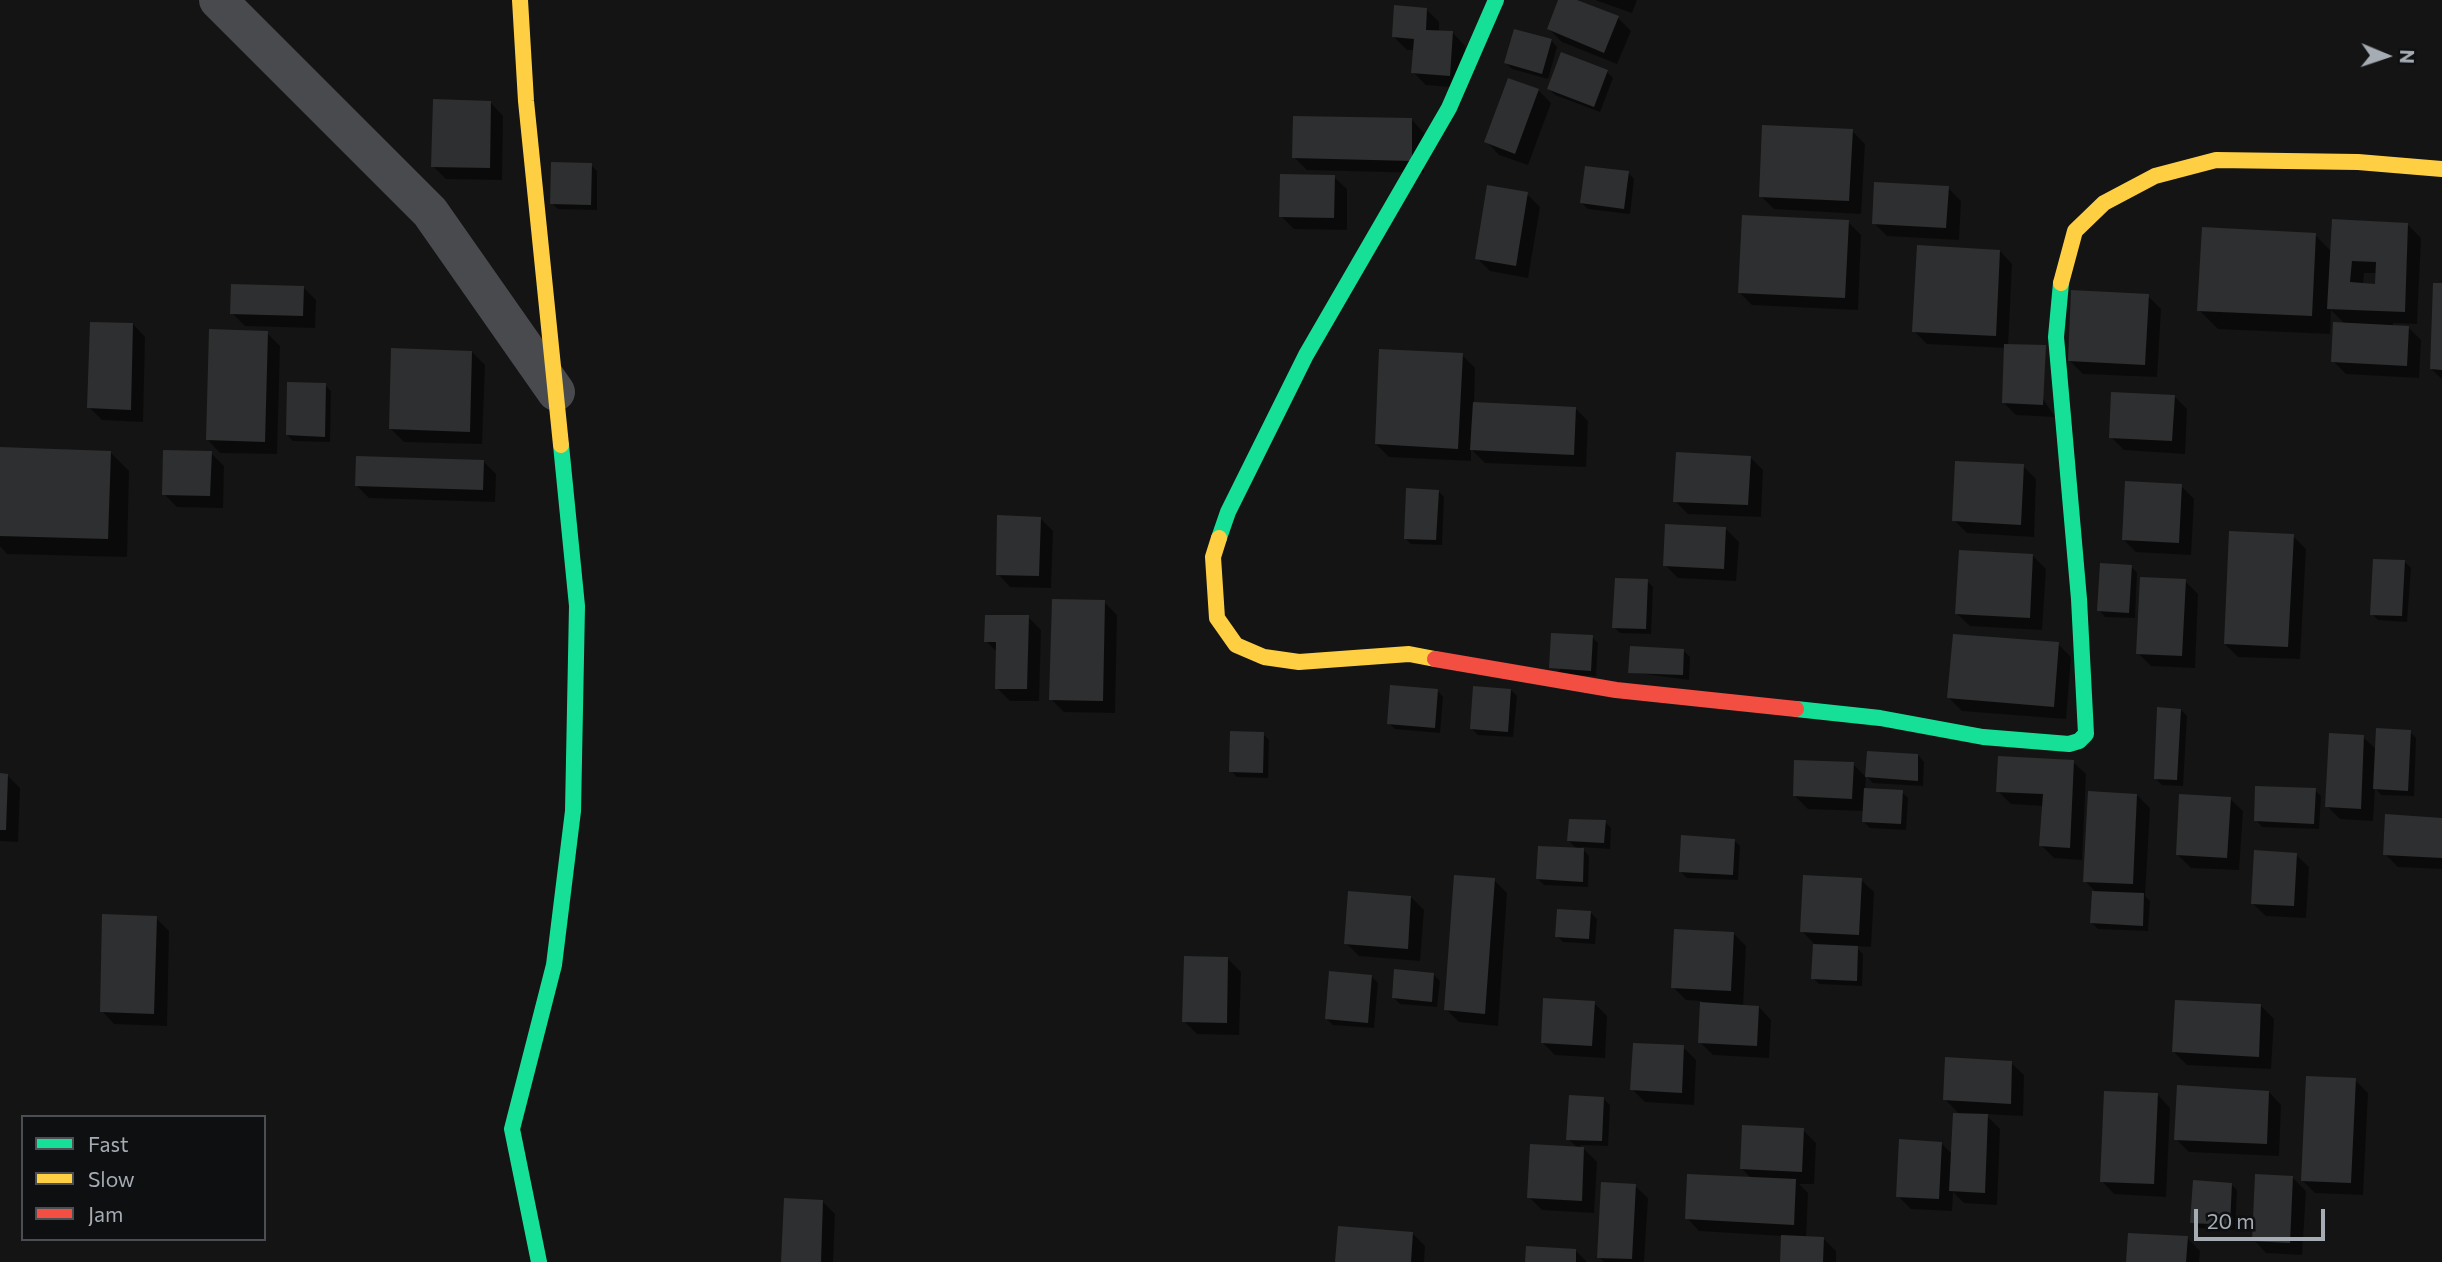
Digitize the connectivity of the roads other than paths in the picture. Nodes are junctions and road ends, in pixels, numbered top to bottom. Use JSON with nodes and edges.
{"nodes":[{"id":1,"x":218,"y":0,"type":"edge"},
{"id":2,"x":520,"y":0,"type":"edge"},
{"id":3,"x":1496,"y":0,"type":"edge"},
{"id":4,"x":2442,"y":169,"type":"edge"},
{"id":5,"x":556,"y":392,"type":"junction"},
{"id":6,"x":538,"y":1262,"type":"edge"}],
"edges":[{"from":1,"to":5,"type":"street"},
{"from":2,"to":5,"type":"street"},
{"from":3,"to":4,"type":"street"},
{"from":5,"to":6,"type":"street"}]}
